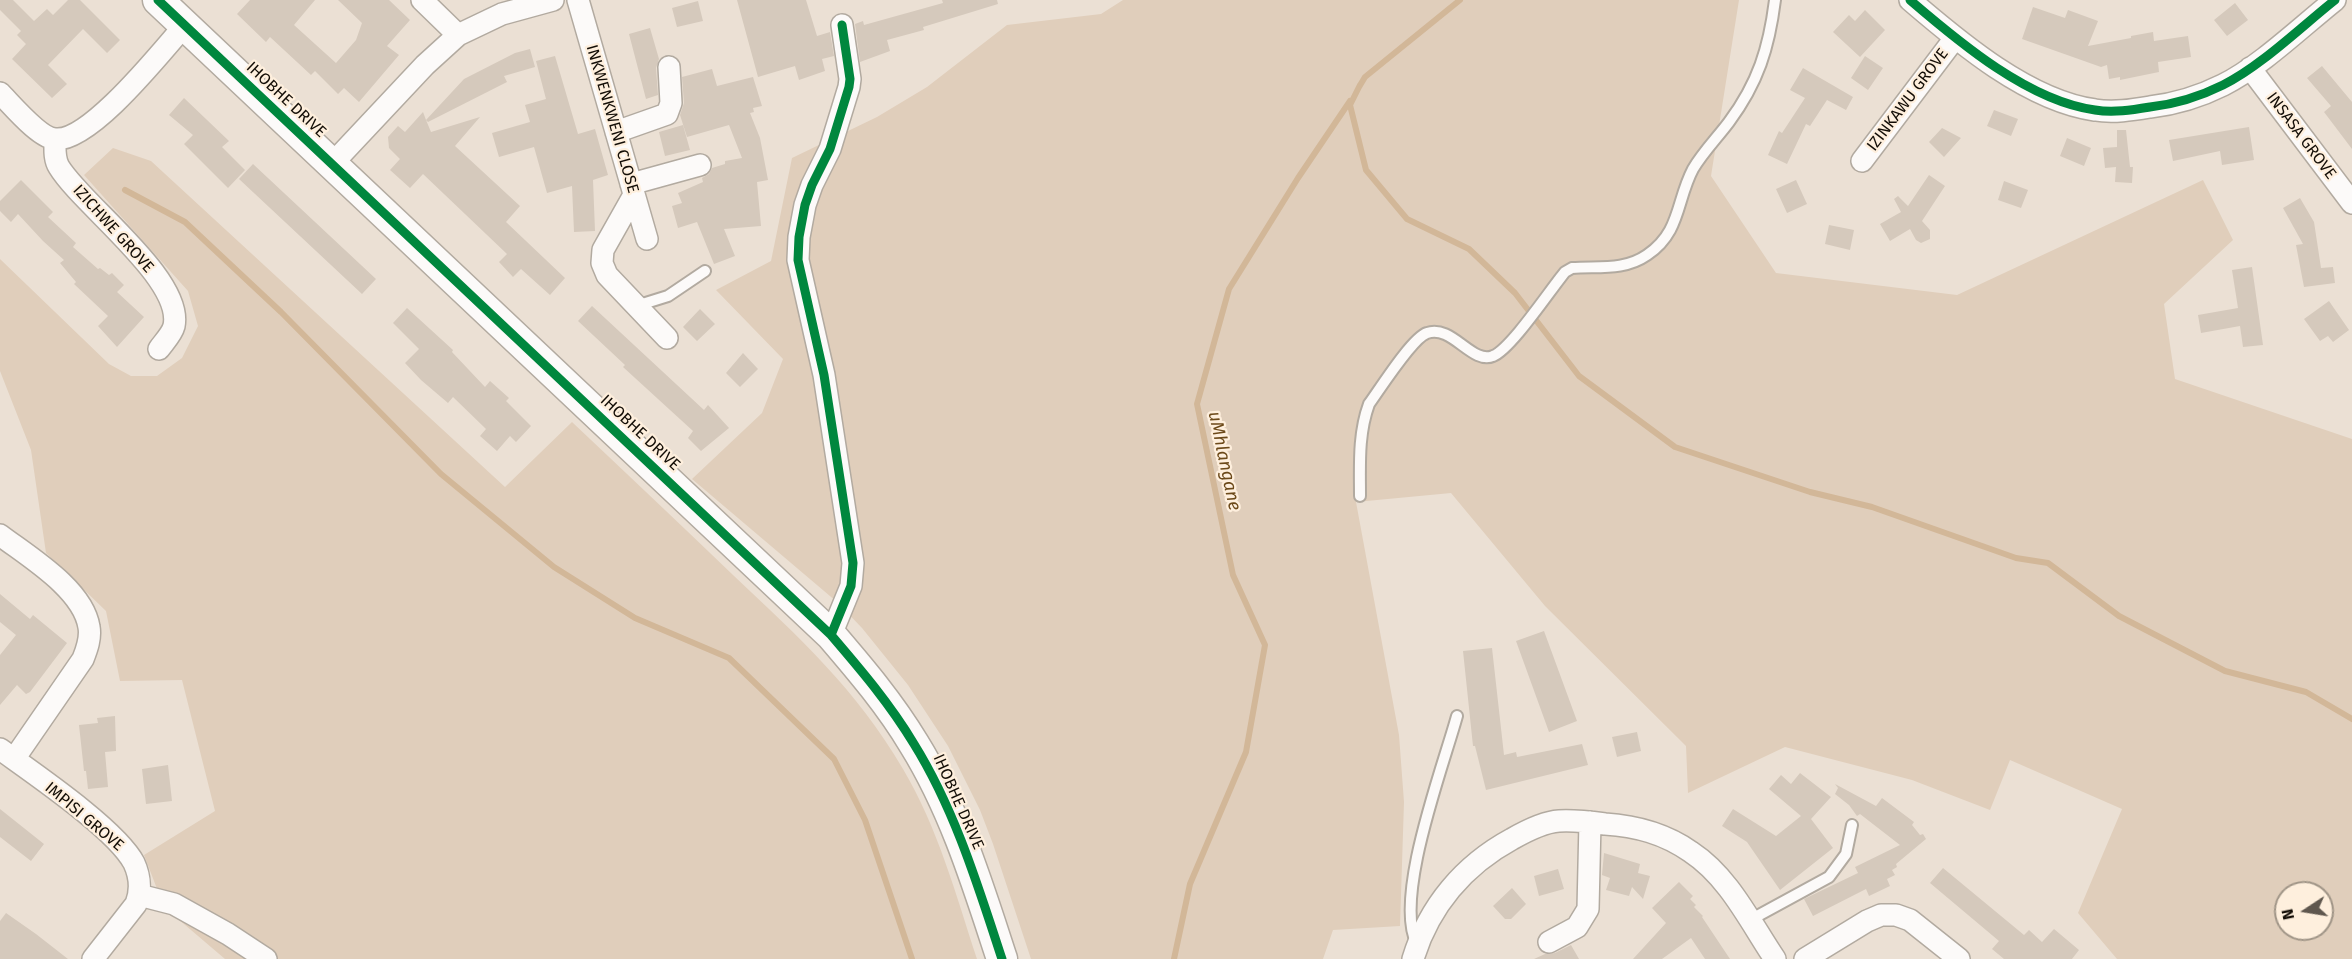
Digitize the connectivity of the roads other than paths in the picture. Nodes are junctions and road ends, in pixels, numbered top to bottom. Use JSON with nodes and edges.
{"nodes":[{"id":1,"x":158,"y":0,"type":"edge"},
{"id":2,"x":422,"y":0,"type":"edge"},
{"id":3,"x":553,"y":0,"type":"edge"},
{"id":4,"x":578,"y":0,"type":"edge"},
{"id":5,"x":1775,"y":0,"type":"edge"},
{"id":6,"x":1910,"y":0,"type":"edge"},
{"id":7,"x":2336,"y":0,"type":"edge"},
{"id":8,"x":185,"y":25,"type":"junction"},
{"id":9,"x":842,"y":25,"type":"dead end"},
{"id":10,"x":458,"y":35,"type":"junction"},
{"id":11,"x":1955,"y":38,"type":"junction"},
{"id":12,"x":669,"y":67,"type":"dead end"},
{"id":13,"x":2250,"y":68,"type":"junction"},
{"id":14,"x":0,"y":93,"type":"edge"},
{"id":15,"x":616,"y":132,"type":"junction"},
{"id":16,"x":55,"y":140,"type":"junction"},
{"id":17,"x":1862,"y":161,"type":"dead end"},
{"id":18,"x":333,"y":165,"type":"junction"},
{"id":19,"x":700,"y":165,"type":"dead end"},
{"id":20,"x":633,"y":189,"type":"junction"},
{"id":21,"x":2352,"y":203,"type":"edge"},
{"id":22,"x":647,"y":239,"type":"dead end"},
{"id":23,"x":705,"y":271,"type":"dead end"},
{"id":24,"x":636,"y":306,"type":"junction"},
{"id":25,"x":667,"y":338,"type":"dead end"},
{"id":26,"x":159,"y":349,"type":"dead end"},
{"id":27,"x":1360,"y":496,"type":"dead end"},
{"id":28,"x":0,"y":535,"type":"edge"},
{"id":29,"x":831,"y":635,"type":"junction"},
{"id":30,"x":1457,"y":716,"type":"dead end"},
{"id":31,"x":7,"y":754,"type":"edge"},
{"id":32,"x":1590,"y":822,"type":"junction"},
{"id":33,"x":1852,"y":825,"type":"dead end"},
{"id":34,"x":139,"y":895,"type":"junction"},
{"id":35,"x":1750,"y":920,"type":"junction"},
{"id":36,"x":1549,"y":942,"type":"dead end"},
{"id":37,"x":1415,"y":952,"type":"edge"},
{"id":38,"x":93,"y":959,"type":"edge"},
{"id":39,"x":266,"y":959,"type":"edge"},
{"id":40,"x":1002,"y":959,"type":"edge"},
{"id":41,"x":1775,"y":959,"type":"edge"},
{"id":42,"x":1805,"y":959,"type":"edge"},
{"id":43,"x":1959,"y":959,"type":"edge"}],
"edges":[{"from":1,"to":8,"type":"street","name":"IHOBHE DRIVE"},
{"from":2,"to":10,"type":"street"},
{"from":3,"to":10,"type":"street"},
{"from":4,"to":15,"type":"street","name":"INKWENKWENI CLOSE"},
{"from":5,"to":27,"type":"lane"},
{"from":6,"to":11,"type":"street"},
{"from":7,"to":13,"type":"street"},
{"from":8,"to":16,"type":"street"},
{"from":8,"to":18,"type":"street","name":"IHOBHE DRIVE"},
{"from":9,"to":29,"type":"street"},
{"from":10,"to":18,"type":"street"},
{"from":11,"to":13,"type":"street"},
{"from":11,"to":17,"type":"street","name":"IZINKAWU GROVE"},
{"from":12,"to":15,"type":"street"},
{"from":13,"to":21,"type":"street","name":"INSASA GROVE"},
{"from":14,"to":16,"type":"street"},
{"from":15,"to":20,"type":"street","name":"INKWENKWENI CLOSE"},
{"from":16,"to":26,"type":"street","name":"IZICHWE GROVE"},
{"from":18,"to":29,"type":"street","name":"IHOBHE DRIVE"},
{"from":19,"to":20,"type":"street"},
{"from":20,"to":22,"type":"street","name":"INKWENKWENI CLOSE"},
{"from":20,"to":24,"type":"street"},
{"from":23,"to":24,"type":"lane"},
{"from":24,"to":25,"type":"street"},
{"from":28,"to":31,"type":"street"},
{"from":29,"to":40,"type":"street","name":"IHOBHE DRIVE"},
{"from":30,"to":37,"type":"lane"},
{"from":31,"to":34,"type":"street","name":"IMPISI GROVE"},
{"from":32,"to":35,"type":"street"},
{"from":32,"to":36,"type":"street"},
{"from":32,"to":37,"type":"street"},
{"from":33,"to":35,"type":"lane"},
{"from":34,"to":38,"type":"street"},
{"from":34,"to":39,"type":"street"},
{"from":35,"to":41,"type":"street"},
{"from":42,"to":43,"type":"street"}]}
